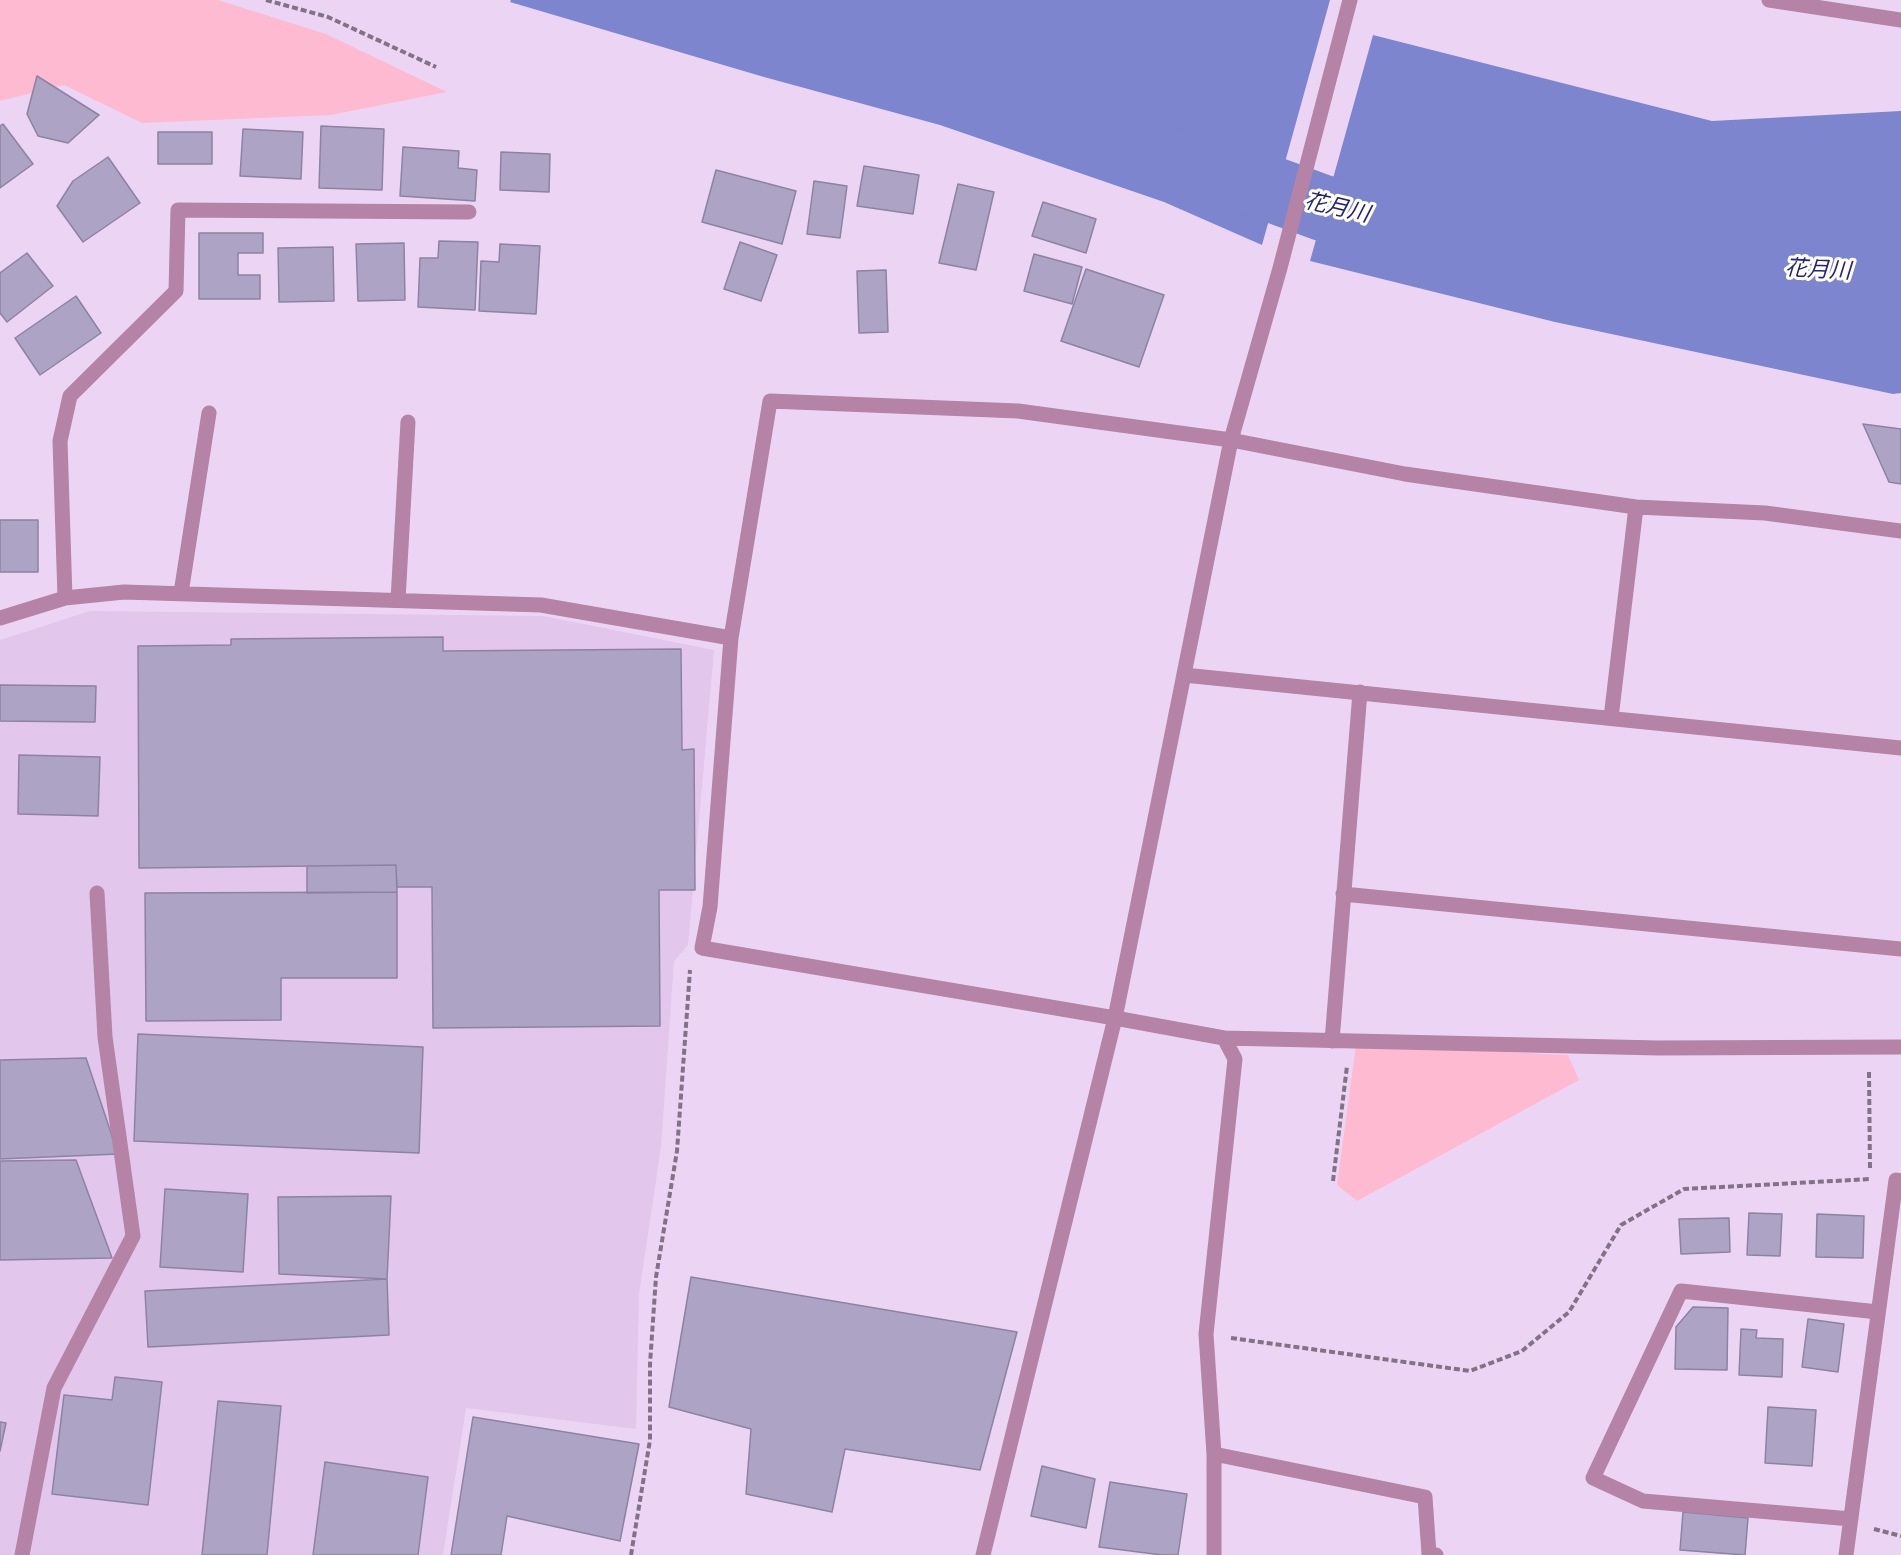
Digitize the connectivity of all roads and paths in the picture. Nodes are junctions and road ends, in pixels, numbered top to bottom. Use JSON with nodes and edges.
{"nodes":[{"id":1,"x":266,"y":0,"type":"edge"},
{"id":2,"x":1350,"y":0,"type":"edge"},
{"id":3,"x":1769,"y":0,"type":"edge"},
{"id":4,"x":1901,"y":20,"type":"edge"},
{"id":5,"x":436,"y":67,"type":"dead end"},
{"id":6,"x":469,"y":212,"type":"dead end"},
{"id":7,"x":209,"y":413,"type":"dead end"},
{"id":8,"x":408,"y":422,"type":"dead end"},
{"id":9,"x":1231,"y":440,"type":"junction"},
{"id":10,"x":1636,"y":507,"type":"junction"},
{"id":11,"x":1901,"y":531,"type":"edge"},
{"id":12,"x":181,"y":593,"type":"junction"},
{"id":13,"x":66,"y":598,"type":"junction"},
{"id":14,"x":398,"y":600,"type":"junction"},
{"id":15,"x":0,"y":618,"type":"edge"},
{"id":16,"x":731,"y":638,"type":"junction"},
{"id":17,"x":1184,"y":675,"type":"junction"},
{"id":18,"x":1360,"y":692,"type":"junction"},
{"id":19,"x":1611,"y":718,"type":"junction"},
{"id":20,"x":1901,"y":748,"type":"edge"},
{"id":21,"x":97,"y":893,"type":"dead end"},
{"id":22,"x":1343,"y":894,"type":"junction"},
{"id":23,"x":702,"y":948,"type":"junction"},
{"id":24,"x":1901,"y":949,"type":"edge"},
{"id":25,"x":1115,"y":1018,"type":"junction"},
{"id":26,"x":1224,"y":1038,"type":"junction"},
{"id":27,"x":1332,"y":1041,"type":"junction"},
{"id":28,"x":1350,"y":1041,"type":"junction"},
{"id":29,"x":1869,"y":1047,"type":"junction"},
{"id":30,"x":1901,"y":1047,"type":"edge"},
{"id":31,"x":1870,"y":1179,"type":"junction"},
{"id":32,"x":1898,"y":1180,"type":"edge"},
{"id":33,"x":1333,"y":1181,"type":"dead end"},
{"id":34,"x":1878,"y":1312,"type":"junction"},
{"id":35,"x":1206,"y":1334,"type":"junction"},
{"id":36,"x":1214,"y":1454,"type":"junction"},
{"id":37,"x":1851,"y":1519,"type":"junction"},
{"id":38,"x":22,"y":1555,"type":"edge"},
{"id":39,"x":630,"y":1555,"type":"edge"},
{"id":40,"x":983,"y":1555,"type":"edge"},
{"id":41,"x":1214,"y":1555,"type":"edge"},
{"id":42,"x":1436,"y":1555,"type":"edge"},
{"id":43,"x":1846,"y":1555,"type":"edge"}],
"edges":[{"from":1,"to":5,"type":"path"},
{"from":2,"to":9,"type":"street"},
{"from":3,"to":4,"type":"street"},
{"from":6,"to":13,"type":"street"},
{"from":7,"to":12,"type":"street"},
{"from":8,"to":14,"type":"street"},
{"from":9,"to":10,"type":"street"},
{"from":9,"to":16,"type":"street"},
{"from":9,"to":17,"type":"street"},
{"from":10,"to":11,"type":"street"},
{"from":10,"to":19,"type":"street"},
{"from":12,"to":13,"type":"street"},
{"from":12,"to":14,"type":"street"},
{"from":13,"to":15,"type":"street"},
{"from":14,"to":16,"type":"street"},
{"from":16,"to":23,"type":"street"},
{"from":17,"to":18,"type":"street"},
{"from":17,"to":25,"type":"street"},
{"from":18,"to":19,"type":"street"},
{"from":18,"to":22,"type":"street"},
{"from":19,"to":20,"type":"street"},
{"from":21,"to":38,"type":"street"},
{"from":22,"to":24,"type":"street"},
{"from":22,"to":27,"type":"street"},
{"from":23,"to":25,"type":"street"},
{"from":23,"to":39,"type":"path"},
{"from":25,"to":26,"type":"street"},
{"from":25,"to":40,"type":"street"},
{"from":26,"to":27,"type":"street"},
{"from":26,"to":35,"type":"street"},
{"from":27,"to":28,"type":"street"},
{"from":28,"to":29,"type":"street"},
{"from":28,"to":33,"type":"path"},
{"from":29,"to":30,"type":"street"},
{"from":29,"to":31,"type":"path"},
{"from":31,"to":32,"type":"path"},
{"from":31,"to":35,"type":"path"},
{"from":32,"to":34,"type":"street"},
{"from":34,"to":37,"type":"street"},
{"from":34,"to":37,"type":"street"},
{"from":35,"to":36,"type":"street"},
{"from":36,"to":41,"type":"street"},
{"from":36,"to":42,"type":"street"},
{"from":37,"to":43,"type":"street"}]}
